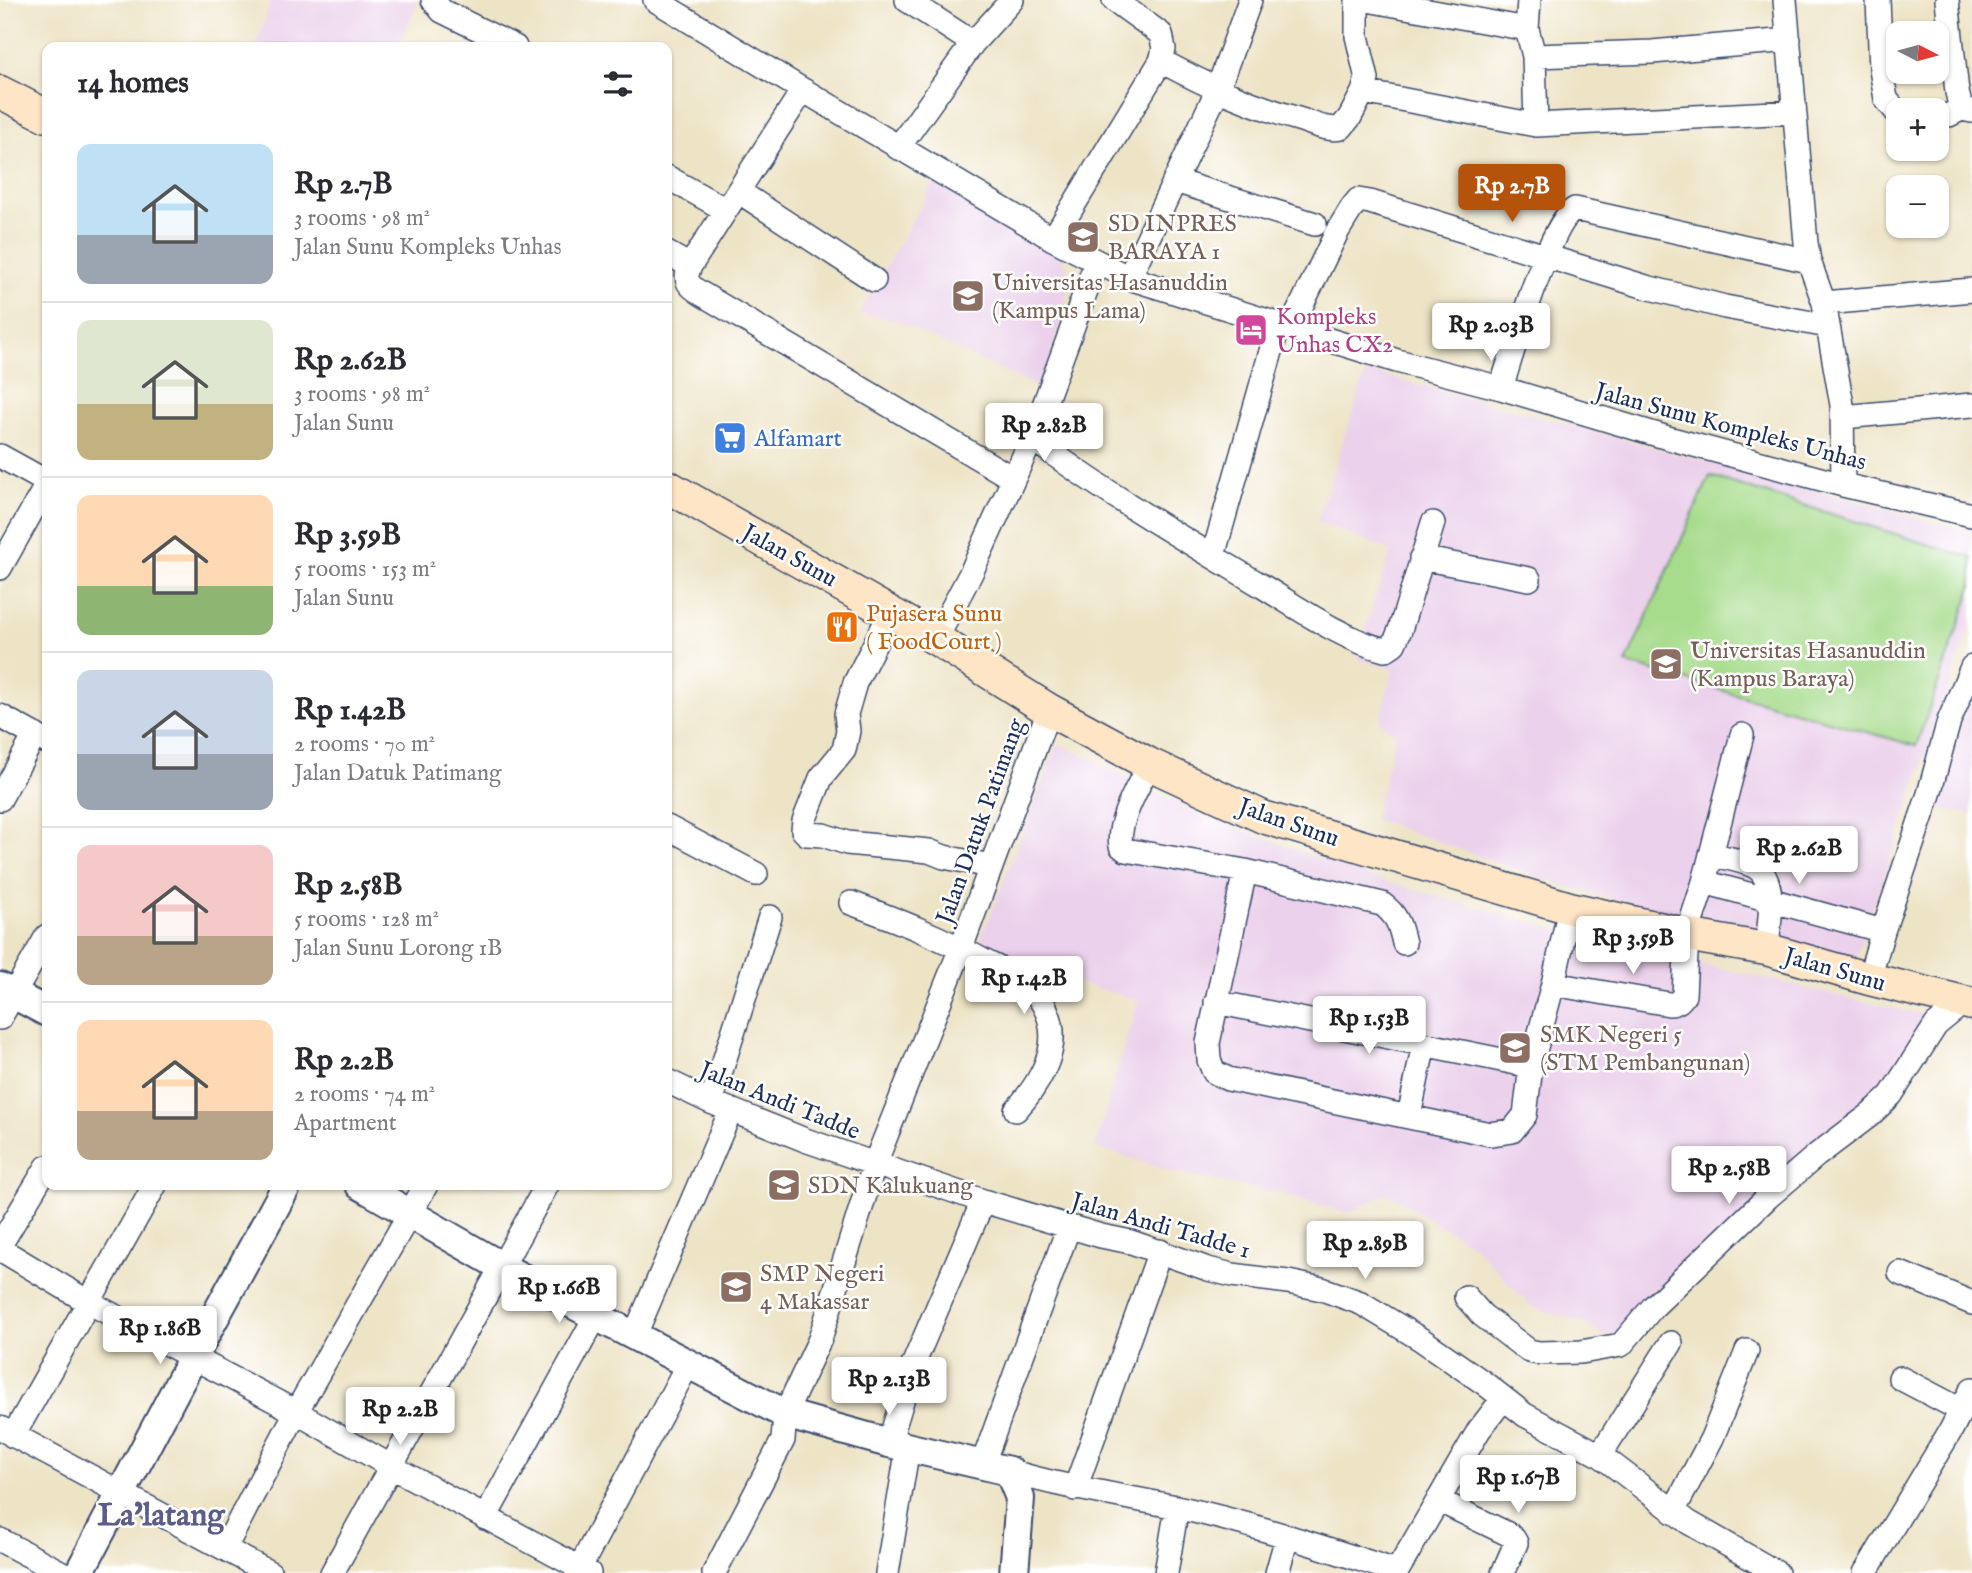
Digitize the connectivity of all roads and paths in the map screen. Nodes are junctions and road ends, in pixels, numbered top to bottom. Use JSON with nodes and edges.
{"nodes":[{"id":1,"x":433,"y":0,"type":"edge"},
{"id":2,"x":655,"y":0,"type":"edge"},
{"id":3,"x":907,"y":0,"type":"edge"},
{"id":4,"x":1012,"y":0,"type":"edge"},
{"id":5,"x":1114,"y":0,"type":"edge"},
{"id":6,"x":1250,"y":0,"type":"edge"},
{"id":7,"x":1357,"y":0,"type":"edge"},
{"id":8,"x":1367,"y":0,"type":"edge"},
{"id":9,"x":1529,"y":0,"type":"edge"},
{"id":10,"x":1785,"y":0,"type":"edge"},
{"id":11,"x":1878,"y":0,"type":"edge"},
{"id":12,"x":1947,"y":0,"type":"edge"},
{"id":13,"x":1527,"y":29,"type":"junction"},
{"id":14,"x":1789,"y":40,"type":"junction"},
{"id":15,"x":505,"y":42,"type":"edge"},
{"id":16,"x":974,"y":43,"type":"junction"},
{"id":17,"x":1534,"y":56,"type":"junction"},
{"id":18,"x":1161,"y":61,"type":"junction"},
{"id":19,"x":803,"y":90,"type":"junction"},
{"id":20,"x":1217,"y":91,"type":"junction"},
{"id":21,"x":0,"y":92,"type":"edge"},
{"id":22,"x":1363,"y":92,"type":"junction"},
{"id":23,"x":1886,"y":100,"type":"edge"},
{"id":24,"x":1966,"y":110,"type":"edge"},
{"id":25,"x":1794,"y":112,"type":"junction"},
{"id":26,"x":42,"y":113,"type":"edge"},
{"id":27,"x":1949,"y":115,"type":"edge"},
{"id":28,"x":1535,"y":125,"type":"junction"},
{"id":29,"x":898,"y":148,"type":"junction"},
{"id":30,"x":672,"y":179,"type":"edge"},
{"id":31,"x":1175,"y":181,"type":"junction"},
{"id":32,"x":732,"y":201,"type":"junction"},
{"id":33,"x":1315,"y":224,"type":"dead end"},
{"id":34,"x":1053,"y":239,"type":"junction"},
{"id":35,"x":1545,"y":257,"type":"junction"},
{"id":36,"x":672,"y":258,"type":"edge"},
{"id":37,"x":1809,"y":261,"type":"junction"},
{"id":38,"x":1096,"y":262,"type":"junction"},
{"id":39,"x":689,"y":274,"type":"junction"},
{"id":40,"x":1129,"y":278,"type":"junction"},
{"id":41,"x":874,"y":281,"type":"dead end"},
{"id":42,"x":1972,"y":290,"type":"edge"},
{"id":43,"x":1824,"y":303,"type":"junction"},
{"id":44,"x":1285,"y":325,"type":"junction"},
{"id":45,"x":1828,"y":326,"type":"junction"},
{"id":46,"x":1501,"y":388,"type":"junction"},
{"id":47,"x":1972,"y":405,"type":"edge"},
{"id":48,"x":1843,"y":417,"type":"junction"},
{"id":49,"x":1032,"y":438,"type":"junction"},
{"id":50,"x":0,"y":456,"type":"edge"},
{"id":51,"x":1012,"y":478,"type":"junction"},
{"id":52,"x":42,"y":480,"type":"edge"},
{"id":53,"x":1843,"y":485,"type":"junction"},
{"id":54,"x":42,"y":492,"type":"edge"},
{"id":55,"x":672,"y":492,"type":"edge"},
{"id":56,"x":1972,"y":515,"type":"edge"},
{"id":57,"x":1433,"y":523,"type":"dead end"},
{"id":58,"x":1213,"y":556,"type":"junction"},
{"id":59,"x":1421,"y":558,"type":"junction"},
{"id":60,"x":0,"y":568,"type":"edge"},
{"id":61,"x":1529,"y":579,"type":"dead end"},
{"id":62,"x":891,"y":612,"type":"junction"},
{"id":63,"x":936,"y":639,"type":"junction"},
{"id":64,"x":1972,"y":667,"type":"edge"},
{"id":65,"x":1049,"y":710,"type":"junction"},
{"id":66,"x":0,"y":716,"type":"edge"},
{"id":67,"x":1742,"y":735,"type":"dead end"},
{"id":68,"x":41,"y":739,"type":"edge"},
{"id":69,"x":1149,"y":764,"type":"junction"},
{"id":70,"x":0,"y":799,"type":"edge"},
{"id":71,"x":672,"y":830,"type":"edge"},
{"id":72,"x":1711,"y":854,"type":"junction"},
{"id":73,"x":991,"y":866,"type":"junction"},
{"id":74,"x":1245,"y":871,"type":"junction"},
{"id":75,"x":757,"y":874,"type":"dead end"},
{"id":76,"x":1704,"y":882,"type":"junction"},
{"id":77,"x":1772,"y":902,"type":"junction"},
{"id":78,"x":851,"y":903,"type":"dead end"},
{"id":79,"x":1570,"y":908,"type":"junction"},
{"id":80,"x":770,"y":917,"type":"dead end"},
{"id":81,"x":1882,"y":931,"type":"junction"},
{"id":82,"x":1687,"y":934,"type":"junction"},
{"id":83,"x":42,"y":943,"type":"edge"},
{"id":84,"x":1404,"y":943,"type":"dead end"},
{"id":85,"x":961,"y":948,"type":"junction"},
{"id":86,"x":1766,"y":949,"type":"junction"},
{"id":87,"x":1869,"y":979,"type":"junction"},
{"id":88,"x":1553,"y":984,"type":"junction"},
{"id":89,"x":4,"y":999,"type":"edge"},
{"id":90,"x":1216,"y":1002,"type":"junction"},
{"id":91,"x":1968,"y":1003,"type":"edge"},
{"id":92,"x":42,"y":1010,"type":"edge"},
{"id":93,"x":1424,"y":1044,"type":"junction"},
{"id":94,"x":1531,"y":1066,"type":"junction"},
{"id":95,"x":672,"y":1083,"type":"edge"},
{"id":96,"x":721,"y":1106,"type":"junction"},
{"id":97,"x":1016,"y":1110,"type":"dead end"},
{"id":98,"x":1409,"y":1116,"type":"junction"},
{"id":99,"x":874,"y":1166,"type":"junction"},
{"id":100,"x":42,"y":1176,"type":"edge"},
{"id":101,"x":152,"y":1190,"type":"edge"},
{"id":102,"x":284,"y":1190,"type":"edge"},
{"id":103,"x":368,"y":1190,"type":"edge"},
{"id":104,"x":423,"y":1190,"type":"edge"},
{"id":105,"x":544,"y":1190,"type":"edge"},
{"id":106,"x":983,"y":1201,"type":"junction"},
{"id":107,"x":411,"y":1213,"type":"junction"},
{"id":108,"x":1069,"y":1226,"type":"junction"},
{"id":109,"x":0,"y":1247,"type":"edge"},
{"id":110,"x":1160,"y":1251,"type":"junction"},
{"id":111,"x":501,"y":1266,"type":"junction"},
{"id":112,"x":1900,"y":1273,"type":"dead end"},
{"id":113,"x":1466,"y":1297,"type":"dead end"},
{"id":114,"x":90,"y":1303,"type":"junction"},
{"id":115,"x":1972,"y":1303,"type":"edge"},
{"id":116,"x":596,"y":1316,"type":"junction"},
{"id":117,"x":634,"y":1336,"type":"junction"},
{"id":118,"x":1671,"y":1343,"type":"dead end"},
{"id":119,"x":1747,"y":1351,"type":"dead end"},
{"id":120,"x":192,"y":1357,"type":"junction"},
{"id":121,"x":688,"y":1364,"type":"junction"},
{"id":122,"x":1900,"y":1378,"type":"dead end"},
{"id":123,"x":1503,"y":1399,"type":"junction"},
{"id":124,"x":1967,"y":1399,"type":"edge"},
{"id":125,"x":296,"y":1412,"type":"junction"},
{"id":126,"x":785,"y":1414,"type":"junction"},
{"id":127,"x":7,"y":1432,"type":"edge"},
{"id":128,"x":899,"y":1445,"type":"junction"},
{"id":129,"x":1600,"y":1455,"type":"junction"},
{"id":130,"x":391,"y":1467,"type":"junction"},
{"id":131,"x":996,"y":1467,"type":"junction"},
{"id":132,"x":1075,"y":1489,"type":"junction"},
{"id":133,"x":121,"y":1494,"type":"junction"},
{"id":134,"x":1438,"y":1500,"type":"junction"},
{"id":135,"x":1177,"y":1507,"type":"junction"},
{"id":136,"x":1673,"y":1512,"type":"junction"},
{"id":137,"x":485,"y":1518,"type":"junction"},
{"id":138,"x":1287,"y":1537,"type":"junction"},
{"id":139,"x":0,"y":1540,"type":"edge"},
{"id":140,"x":225,"y":1548,"type":"junction"},
{"id":141,"x":582,"y":1571,"type":"edge"},
{"id":142,"x":1396,"y":1572,"type":"edge"},
{"id":143,"x":62,"y":1573,"type":"edge"},
{"id":144,"x":79,"y":1573,"type":"edge"},
{"id":145,"x":270,"y":1573,"type":"edge"},
{"id":146,"x":332,"y":1573,"type":"edge"},
{"id":147,"x":714,"y":1573,"type":"edge"},
{"id":148,"x":887,"y":1573,"type":"edge"},
{"id":149,"x":1014,"y":1573,"type":"edge"},
{"id":150,"x":1166,"y":1573,"type":"edge"},
{"id":151,"x":1277,"y":1573,"type":"edge"},
{"id":152,"x":1503,"y":1573,"type":"edge"},
{"id":153,"x":1777,"y":1573,"type":"edge"},
{"id":154,"x":1865,"y":1573,"type":"edge"}],
"edges":[{"from":1,"to":15,"type":"street"},
{"from":2,"to":19,"type":"street","name":"Jalan Sunu Kompleks Unhas"},
{"from":3,"to":16,"type":"street"},
{"from":4,"to":16,"type":"street"},
{"from":5,"to":18,"type":"street"},
{"from":6,"to":20,"type":"street"},
{"from":7,"to":22,"type":"street"},
{"from":8,"to":13,"type":"street"},
{"from":9,"to":13,"type":"street"},
{"from":10,"to":14,"type":"street"},
{"from":11,"to":23,"type":"street"},
{"from":12,"to":24,"type":"street"},
{"from":13,"to":17,"type":"street"},
{"from":14,"to":17,"type":"street"},
{"from":14,"to":25,"type":"street"},
{"from":16,"to":29,"type":"street"},
{"from":17,"to":28,"type":"street"},
{"from":18,"to":20,"type":"street"},
{"from":18,"to":34,"type":"street"},
{"from":19,"to":29,"type":"street","name":"Jalan Sunu Kompleks Unhas"},
{"from":19,"to":32,"type":"street"},
{"from":20,"to":22,"type":"street"},
{"from":20,"to":31,"type":"street"},
{"from":21,"to":26,"type":"main road"},
{"from":22,"to":28,"type":"street"},
{"from":24,"to":27,"type":"street"},
{"from":25,"to":28,"type":"street"},
{"from":25,"to":37,"type":"street"},
{"from":29,"to":34,"type":"street","name":"Jalan Sunu Kompleks Unhas"},
{"from":30,"to":32,"type":"street"},
{"from":31,"to":33,"type":"street"},
{"from":31,"to":40,"type":"street"},
{"from":32,"to":39,"type":"street"},
{"from":32,"to":41,"type":"street"},
{"from":34,"to":38,"type":"street","name":"Jalan Sunu Kompleks Unhas"},
{"from":35,"to":37,"type":"street"},
{"from":35,"to":44,"type":"street"},
{"from":35,"to":45,"type":"street"},
{"from":35,"to":46,"type":"street"},
{"from":36,"to":39,"type":"street"},
{"from":37,"to":43,"type":"street"},
{"from":38,"to":40,"type":"street","name":"Jalan Sunu Kompleks Unhas"},
{"from":38,"to":49,"type":"street"},
{"from":39,"to":51,"type":"street"},
{"from":40,"to":44,"type":"street","name":"Jalan Sunu Kompleks Unhas"},
{"from":42,"to":43,"type":"street"},
{"from":43,"to":45,"type":"street"},
{"from":44,"to":46,"type":"street","name":"Jalan Sunu Kompleks Unhas"},
{"from":44,"to":58,"type":"street"},
{"from":45,"to":48,"type":"street"},
{"from":46,"to":53,"type":"street","name":"Jalan Sunu Kompleks Unhas"},
{"from":47,"to":48,"type":"street"},
{"from":48,"to":53,"type":"street"},
{"from":49,"to":51,"type":"street"},
{"from":49,"to":58,"type":"street"},
{"from":50,"to":52,"type":"street"},
{"from":51,"to":63,"type":"street"},
{"from":53,"to":56,"type":"street","name":"Jalan Sunu Kompleks Unhas"},
{"from":54,"to":60,"type":"street"},
{"from":55,"to":62,"type":"main road","name":"Jalan Sunu"},
{"from":57,"to":59,"type":"street"},
{"from":58,"to":59,"type":"street"},
{"from":59,"to":61,"type":"street"},
{"from":62,"to":63,"type":"main road","name":"Jalan Sunu"},
{"from":62,"to":73,"type":"street"},
{"from":63,"to":65,"type":"main road","name":"Jalan Sunu"},
{"from":64,"to":81,"type":"street"},
{"from":65,"to":69,"type":"main road","name":"Jalan Sunu"},
{"from":65,"to":73,"type":"street","name":"Jalan Datuk Patimang"},
{"from":66,"to":68,"type":"street"},
{"from":67,"to":72,"type":"street"},
{"from":68,"to":70,"type":"street"},
{"from":69,"to":74,"type":"street"},
{"from":69,"to":79,"type":"main road","name":"Jalan Sunu"},
{"from":71,"to":75,"type":"street"},
{"from":72,"to":76,"type":"street"},
{"from":72,"to":77,"type":"street"},
{"from":73,"to":85,"type":"street","name":"Jalan Datuk Patimang"},
{"from":74,"to":84,"type":"street"},
{"from":74,"to":90,"type":"street"},
{"from":76,"to":77,"type":"street"},
{"from":76,"to":82,"type":"street"},
{"from":77,"to":81,"type":"street"},
{"from":77,"to":86,"type":"street"},
{"from":78,"to":85,"type":"street"},
{"from":79,"to":82,"type":"main road","name":"Jalan Sunu"},
{"from":79,"to":88,"type":"street"},
{"from":80,"to":96,"type":"street"},
{"from":81,"to":87,"type":"street"},
{"from":82,"to":86,"type":"main road","name":"Jalan Sunu"},
{"from":82,"to":88,"type":"street"},
{"from":83,"to":89,"type":"street"},
{"from":85,"to":97,"type":"street"},
{"from":85,"to":99,"type":"street","name":"Jalan Datuk Patimang"},
{"from":86,"to":87,"type":"main road","name":"Jalan Sunu"},
{"from":87,"to":91,"type":"main road","name":"Jalan Sunu"},
{"from":88,"to":94,"type":"street"},
{"from":89,"to":92,"type":"street"},
{"from":90,"to":93,"type":"street"},
{"from":90,"to":98,"type":"street"},
{"from":91,"to":113,"type":"street"},
{"from":93,"to":94,"type":"street"},
{"from":93,"to":98,"type":"street"},
{"from":94,"to":98,"type":"street"},
{"from":95,"to":96,"type":"street","name":"Jalan Andi Tadde"},
{"from":96,"to":99,"type":"street","name":"Jalan Andi Tadde"},
{"from":96,"to":117,"type":"street"},
{"from":99,"to":106,"type":"street","name":"Jalan Andi Tadde 1"},
{"from":99,"to":126,"type":"street","name":"Jalan Datuk Patimang"},
{"from":100,"to":109,"type":"street"},
{"from":101,"to":114,"type":"street"},
{"from":102,"to":120,"type":"street"},
{"from":103,"to":107,"type":"street"},
{"from":104,"to":107,"type":"street"},
{"from":105,"to":111,"type":"street"},
{"from":106,"to":108,"type":"street","name":"Jalan Andi Tadde 1"},
{"from":106,"to":128,"type":"street"},
{"from":107,"to":111,"type":"street"},
{"from":107,"to":125,"type":"street"},
{"from":108,"to":110,"type":"street","name":"Jalan Andi Tadde 1"},
{"from":108,"to":131,"type":"street"},
{"from":109,"to":114,"type":"street"},
{"from":110,"to":123,"type":"street","name":"Jalan Andi Tadde 1"},
{"from":110,"to":132,"type":"street"},
{"from":111,"to":116,"type":"street"},
{"from":111,"to":130,"type":"street"},
{"from":112,"to":115,"type":"street"},
{"from":114,"to":120,"type":"street"},
{"from":114,"to":127,"type":"street"},
{"from":116,"to":117,"type":"street"},
{"from":116,"to":137,"type":"street"},
{"from":117,"to":121,"type":"street"},
{"from":118,"to":129,"type":"street"},
{"from":119,"to":136,"type":"street"},
{"from":120,"to":125,"type":"street"},
{"from":120,"to":133,"type":"street"},
{"from":121,"to":126,"type":"street"},
{"from":121,"to":141,"type":"street"},
{"from":122,"to":124,"type":"street"},
{"from":123,"to":129,"type":"street","name":"Jalan Andi Tadde 1"},
{"from":123,"to":134,"type":"street"},
{"from":124,"to":154,"type":"street"},
{"from":125,"to":130,"type":"street"},
{"from":125,"to":140,"type":"street"},
{"from":126,"to":128,"type":"street"},
{"from":126,"to":147,"type":"street","name":"Jalan Datuk Patimang"},
{"from":127,"to":133,"type":"street"},
{"from":128,"to":131,"type":"street"},
{"from":128,"to":148,"type":"street"},
{"from":129,"to":136,"type":"street","name":"Jalan Andi Tadde 1"},
{"from":130,"to":137,"type":"street"},
{"from":130,"to":146,"type":"street"},
{"from":131,"to":132,"type":"street"},
{"from":131,"to":149,"type":"street"},
{"from":132,"to":135,"type":"street"},
{"from":133,"to":140,"type":"street"},
{"from":133,"to":144,"type":"street"},
{"from":134,"to":142,"type":"street"},
{"from":134,"to":152,"type":"street"},
{"from":135,"to":138,"type":"street"},
{"from":135,"to":150,"type":"street"},
{"from":136,"to":153,"type":"street","name":"Jalan Andi Tadde 1"},
{"from":137,"to":141,"type":"street"},
{"from":138,"to":142,"type":"street"},
{"from":138,"to":151,"type":"street"},
{"from":139,"to":143,"type":"street"},
{"from":140,"to":145,"type":"street"}]}
